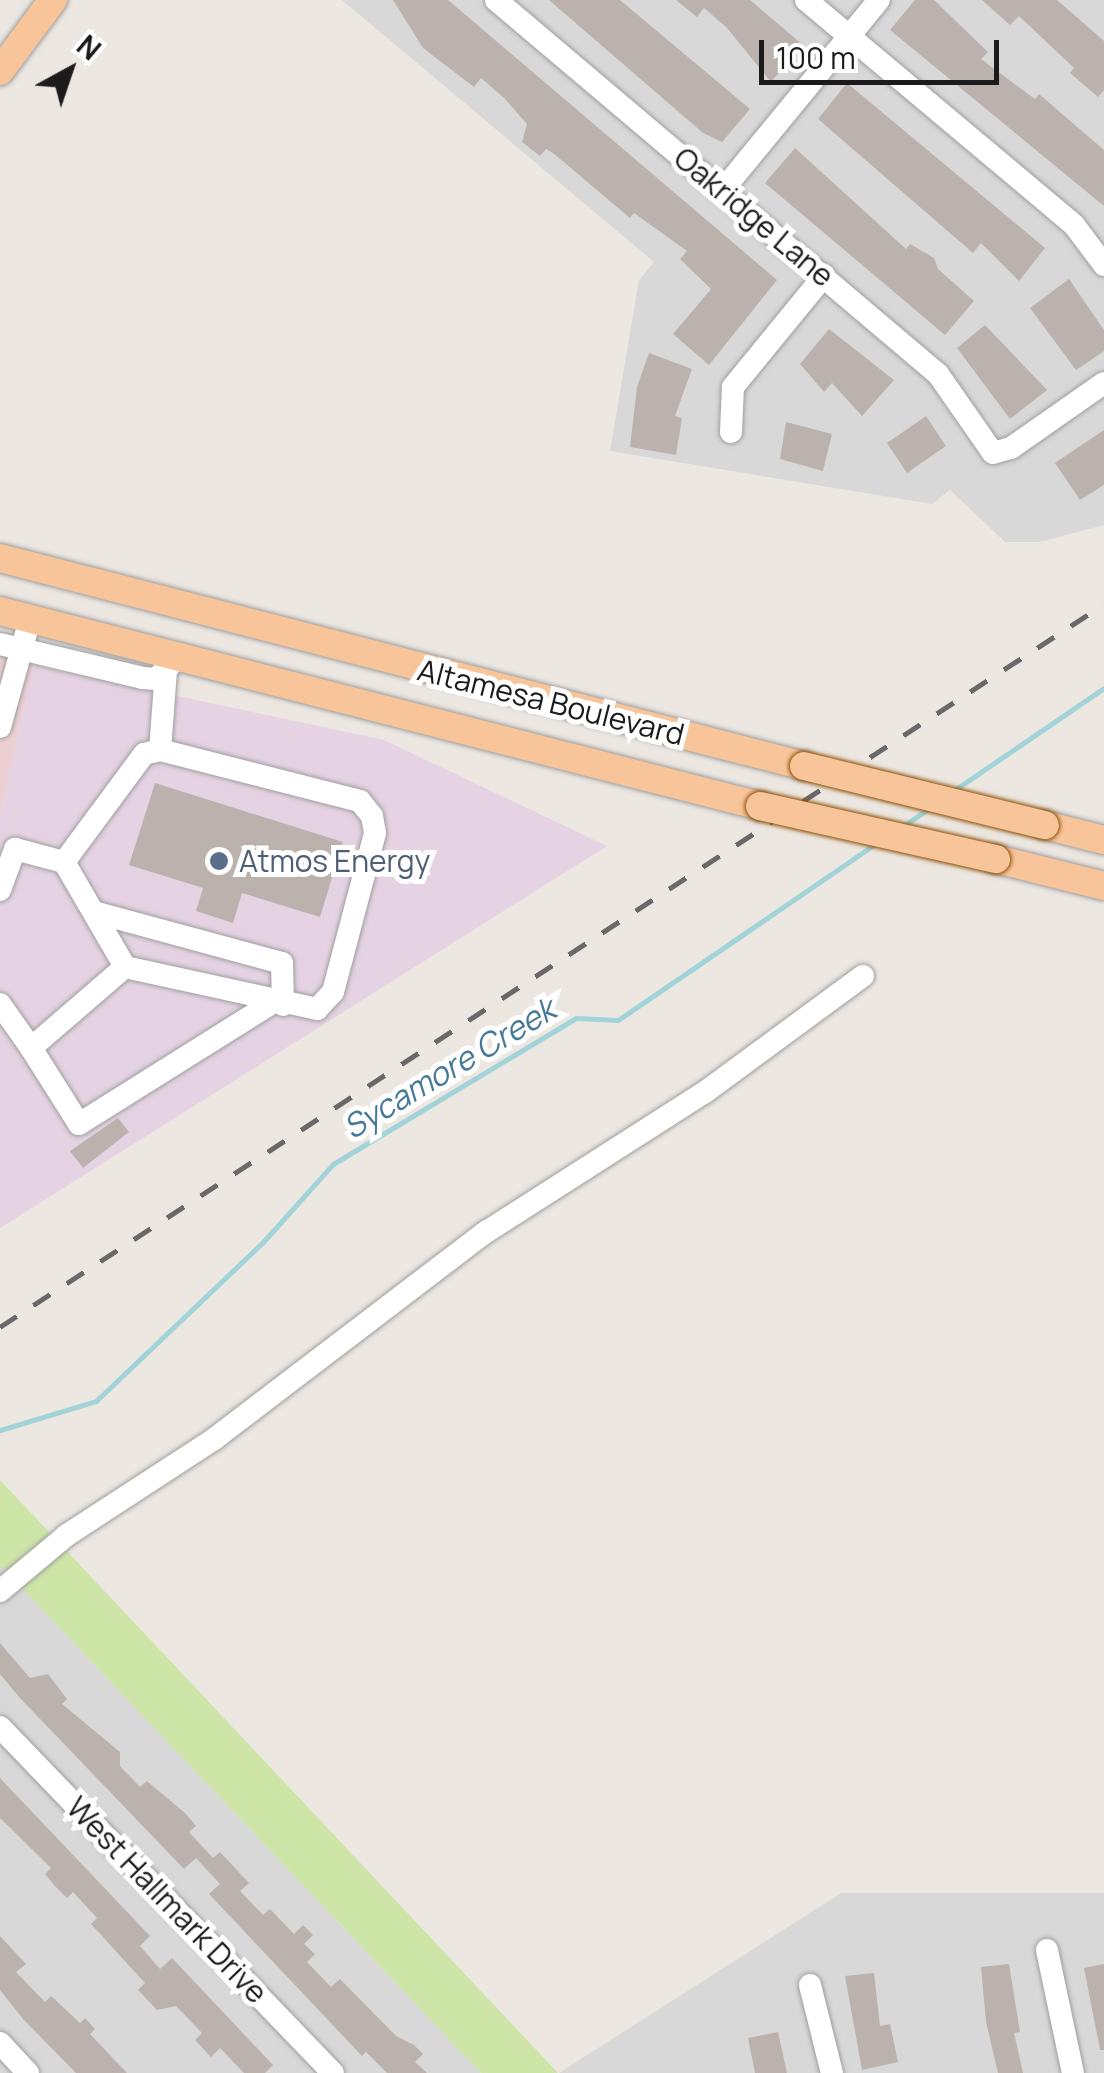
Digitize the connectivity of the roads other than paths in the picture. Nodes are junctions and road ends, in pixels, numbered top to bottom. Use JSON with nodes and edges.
{"nodes":[{"id":1,"x":53,"y":0,"type":"edge"},
{"id":2,"x":496,"y":0,"type":"edge"},
{"id":3,"x":806,"y":0,"type":"edge"},
{"id":4,"x":879,"y":0,"type":"edge"},
{"id":5,"x":849,"y":36,"type":"junction"},
{"id":6,"x":0,"y":71,"type":"edge"},
{"id":7,"x":722,"y":191,"type":"junction"},
{"id":8,"x":1104,"y":265,"type":"edge"},
{"id":9,"x":824,"y":276,"type":"junction"},
{"id":10,"x":1104,"y":383,"type":"edge"},
{"id":11,"x":731,"y":432,"type":"dead end"},
{"id":12,"x":0,"y":558,"type":"edge"},
{"id":13,"x":186,"y":608,"type":"junction"},
{"id":14,"x":0,"y":612,"type":"edge"},
{"id":15,"x":30,"y":619,"type":"junction"},
{"id":16,"x":10,"y":648,"type":"edge"},
{"id":17,"x":172,"y":663,"type":"junction"},
{"id":18,"x":0,"y":728,"type":"edge"},
{"id":19,"x":160,"y":750,"type":"junction"},
{"id":20,"x":1104,"y":840,"type":"edge"},
{"id":21,"x":7,"y":847,"type":"edge"},
{"id":22,"x":64,"y":862,"type":"junction"},
{"id":23,"x":1104,"y":886,"type":"edge"},
{"id":24,"x":0,"y":890,"type":"edge"},
{"id":25,"x":94,"y":912,"type":"junction"},
{"id":26,"x":125,"y":966,"type":"junction"},
{"id":27,"x":863,"y":976,"type":"dead end"},
{"id":28,"x":0,"y":1004,"type":"edge"},
{"id":29,"x":278,"y":1004,"type":"junction"},
{"id":30,"x":31,"y":1048,"type":"junction"},
{"id":31,"x":2,"y":1590,"type":"edge"},
{"id":32,"x":0,"y":1727,"type":"edge"},
{"id":33,"x":1047,"y":1950,"type":"dead end"},
{"id":34,"x":810,"y":1985,"type":"dead end"},
{"id":35,"x":0,"y":2043,"type":"edge"},
{"id":36,"x":28,"y":2073,"type":"edge"},
{"id":37,"x":333,"y":2073,"type":"edge"},
{"id":38,"x":832,"y":2073,"type":"edge"},
{"id":39,"x":1073,"y":2073,"type":"edge"}],
"edges":[{"from":1,"to":6,"type":"main road"},
{"from":2,"to":7,"type":"street","name":"Oakridge Lane"},
{"from":3,"to":5,"type":"street"},
{"from":4,"to":5,"type":"street"},
{"from":5,"to":7,"type":"street"},
{"from":5,"to":8,"type":"street"},
{"from":7,"to":9,"type":"street","name":"Oakridge Lane"},
{"from":9,"to":10,"type":"street","name":"Oakridge Lane"},
{"from":9,"to":11,"type":"street"},
{"from":12,"to":13,"type":"main road","name":"Altamesa Boulevard"},
{"from":13,"to":17,"type":"main road"},
{"from":13,"to":20,"type":"main road","name":"Altamesa Boulevard","bridge":true},
{"from":14,"to":15,"type":"main road","name":"Altamesa Boulevard"},
{"from":15,"to":16,"type":"street"},
{"from":15,"to":17,"type":"main road","name":"Altamesa Boulevard"},
{"from":16,"to":17,"type":"street"},
{"from":16,"to":18,"type":"street"},
{"from":17,"to":19,"type":"street"},
{"from":17,"to":23,"type":"main road","name":"Altamesa Boulevard","bridge":true},
{"from":19,"to":22,"type":"street"},
{"from":19,"to":29,"type":"street"},
{"from":21,"to":22,"type":"street"},
{"from":21,"to":24,"type":"street"},
{"from":22,"to":25,"type":"street"},
{"from":25,"to":26,"type":"street"},
{"from":25,"to":29,"type":"street"},
{"from":26,"to":29,"type":"street"},
{"from":26,"to":30,"type":"street"},
{"from":27,"to":31,"type":"street"},
{"from":28,"to":30,"type":"street"},
{"from":29,"to":30,"type":"street"},
{"from":32,"to":37,"type":"street","name":"West Hallmark Drive"},
{"from":33,"to":39,"type":"street"},
{"from":34,"to":38,"type":"street"},
{"from":35,"to":36,"type":"street"}]}
